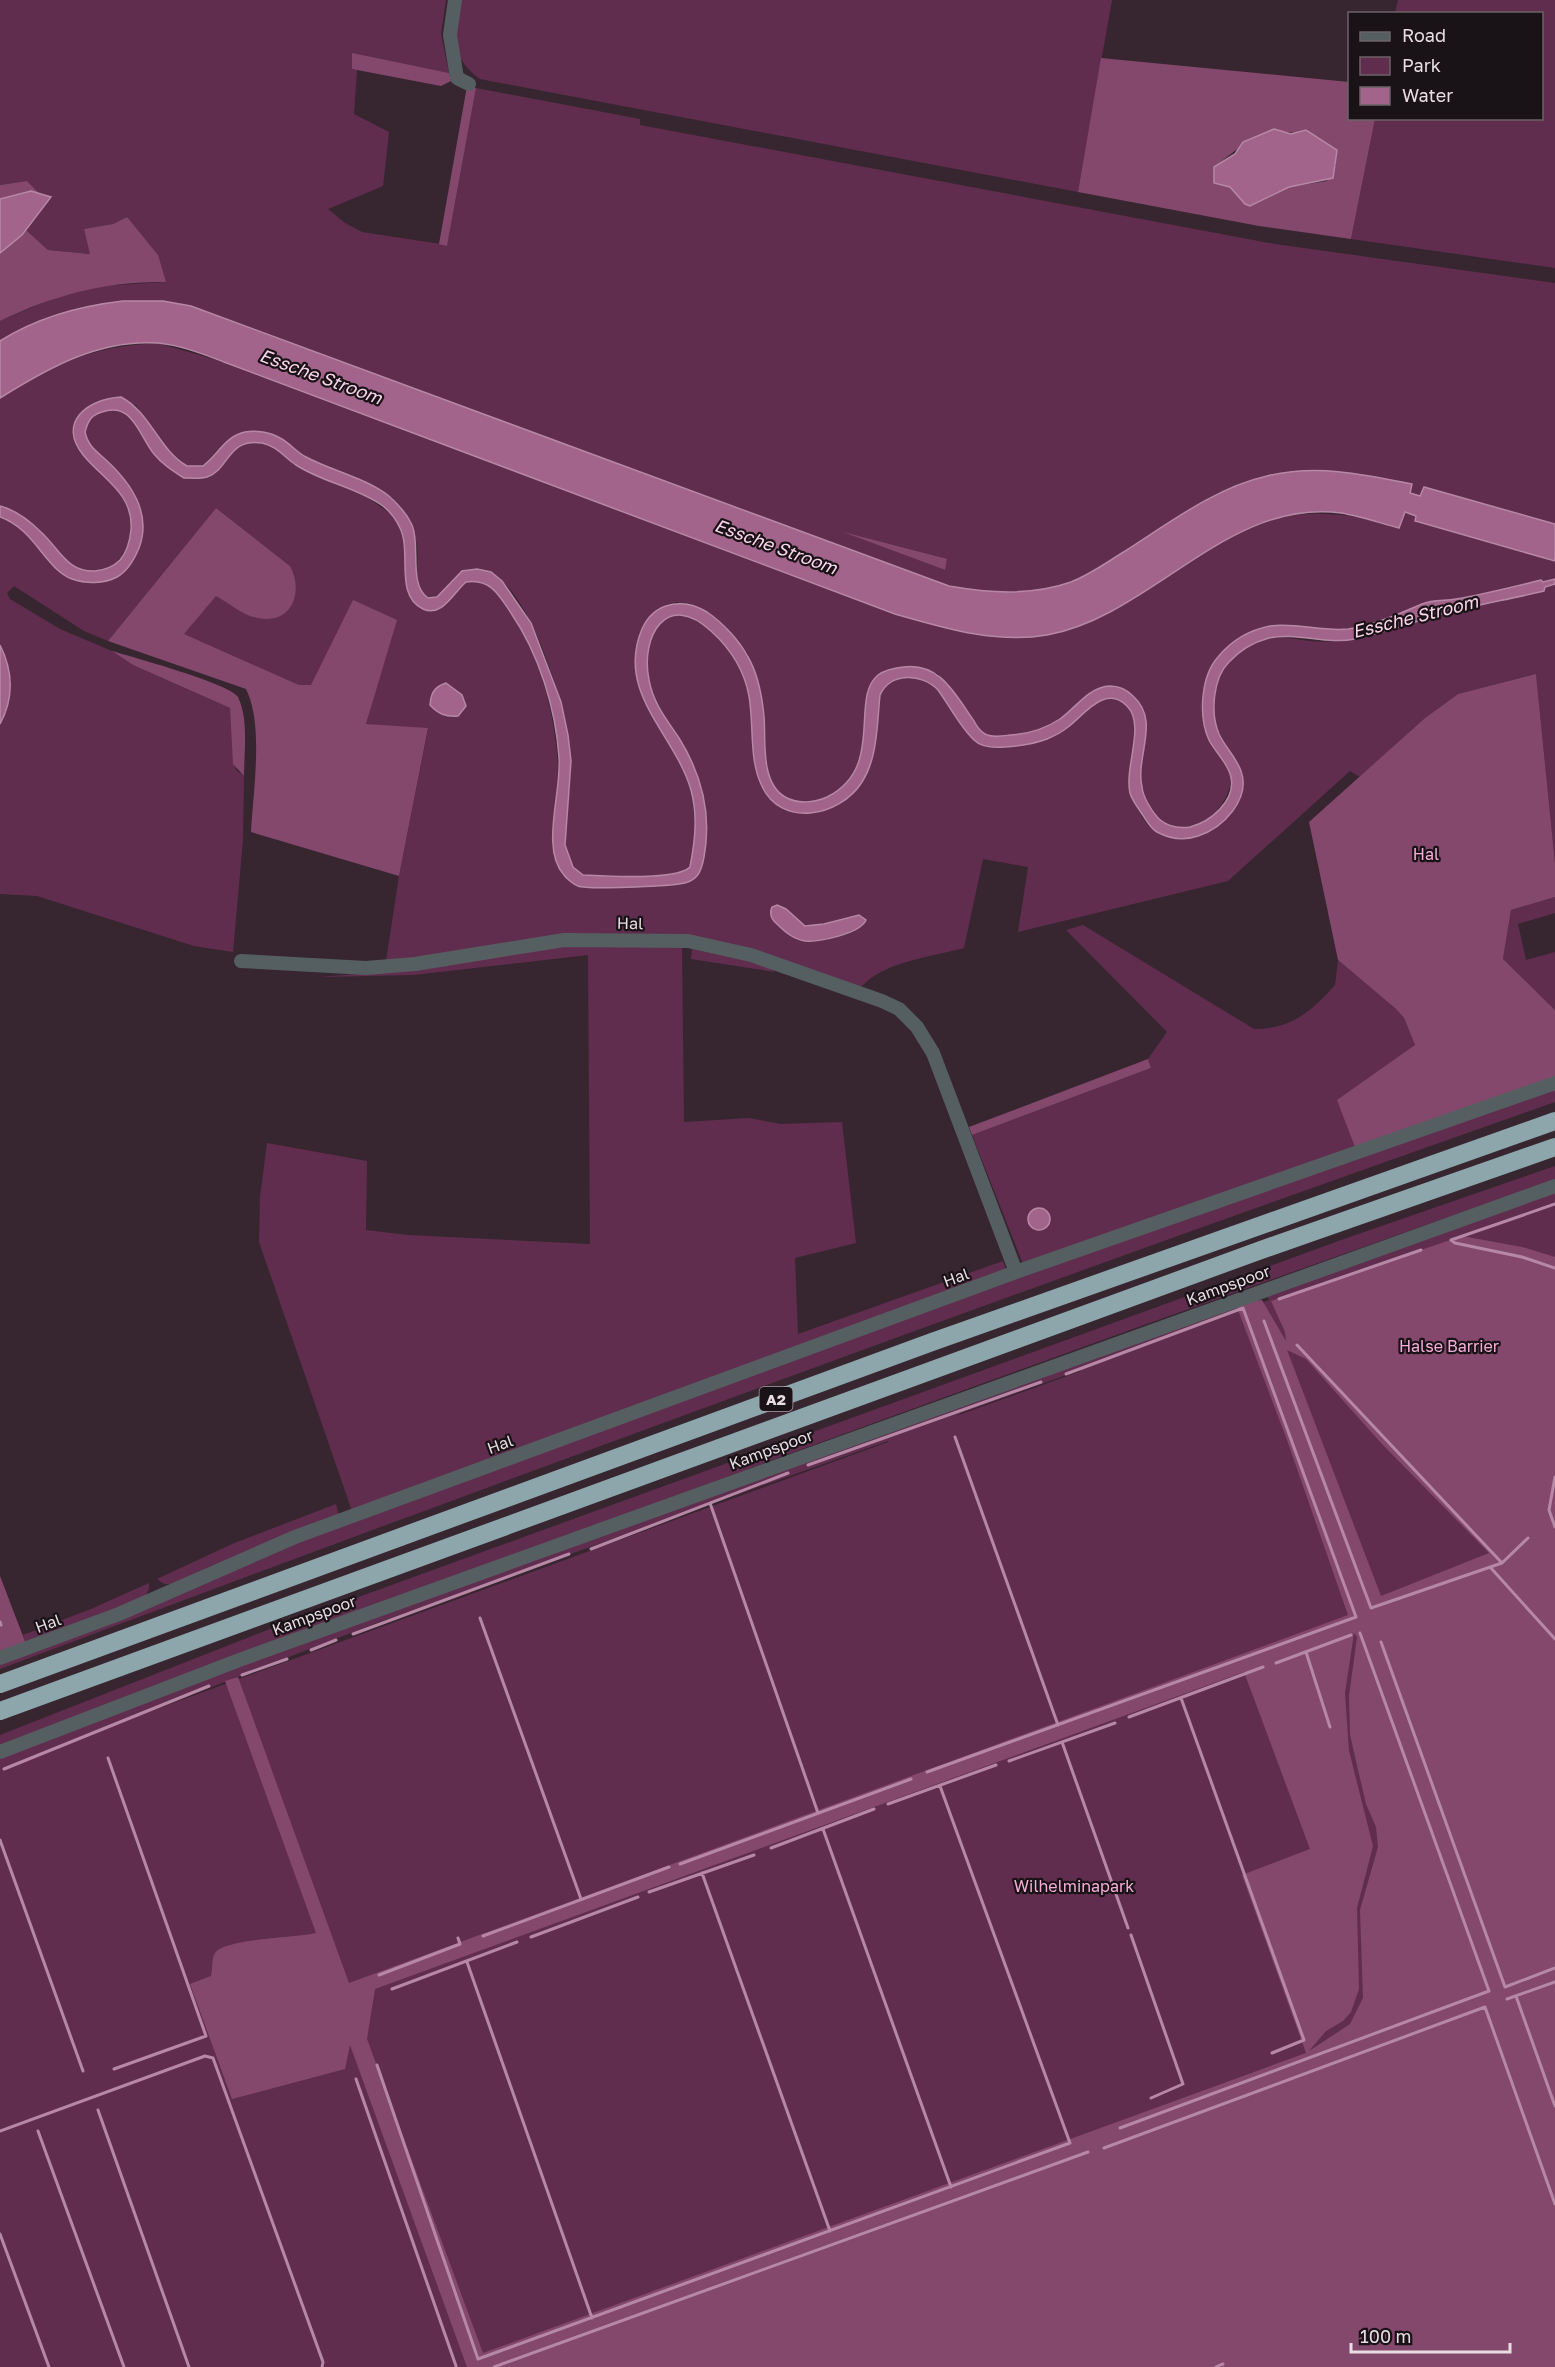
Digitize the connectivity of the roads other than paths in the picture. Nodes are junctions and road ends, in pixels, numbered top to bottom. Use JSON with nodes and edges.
{"nodes":[{"id":1,"x":455,"y":0,"type":"edge"},
{"id":2,"x":469,"y":84,"type":"dead end"},
{"id":3,"x":241,"y":961,"type":"dead end"},
{"id":4,"x":1555,"y":1083,"type":"edge"},
{"id":5,"x":1555,"y":1121,"type":"edge"},
{"id":6,"x":1555,"y":1147,"type":"edge"},
{"id":7,"x":1555,"y":1186,"type":"edge"},
{"id":8,"x":1016,"y":1272,"type":"junction"},
{"id":9,"x":0,"y":1658,"type":"edge"},
{"id":10,"x":0,"y":1684,"type":"edge"},
{"id":11,"x":0,"y":1710,"type":"edge"},
{"id":12,"x":0,"y":1752,"type":"edge"}],
"edges":[{"from":1,"to":2,"type":"street"},
{"from":3,"to":8,"type":"street","name":"Hal"},
{"from":4,"to":8,"type":"street","name":"Hal"},
{"from":5,"to":10,"type":"highway","number":"A2"},
{"from":6,"to":11,"type":"highway","number":"A2"},
{"from":7,"to":12,"type":"street","name":"Kampspoor"},
{"from":8,"to":9,"type":"street","name":"Hal"}]}
